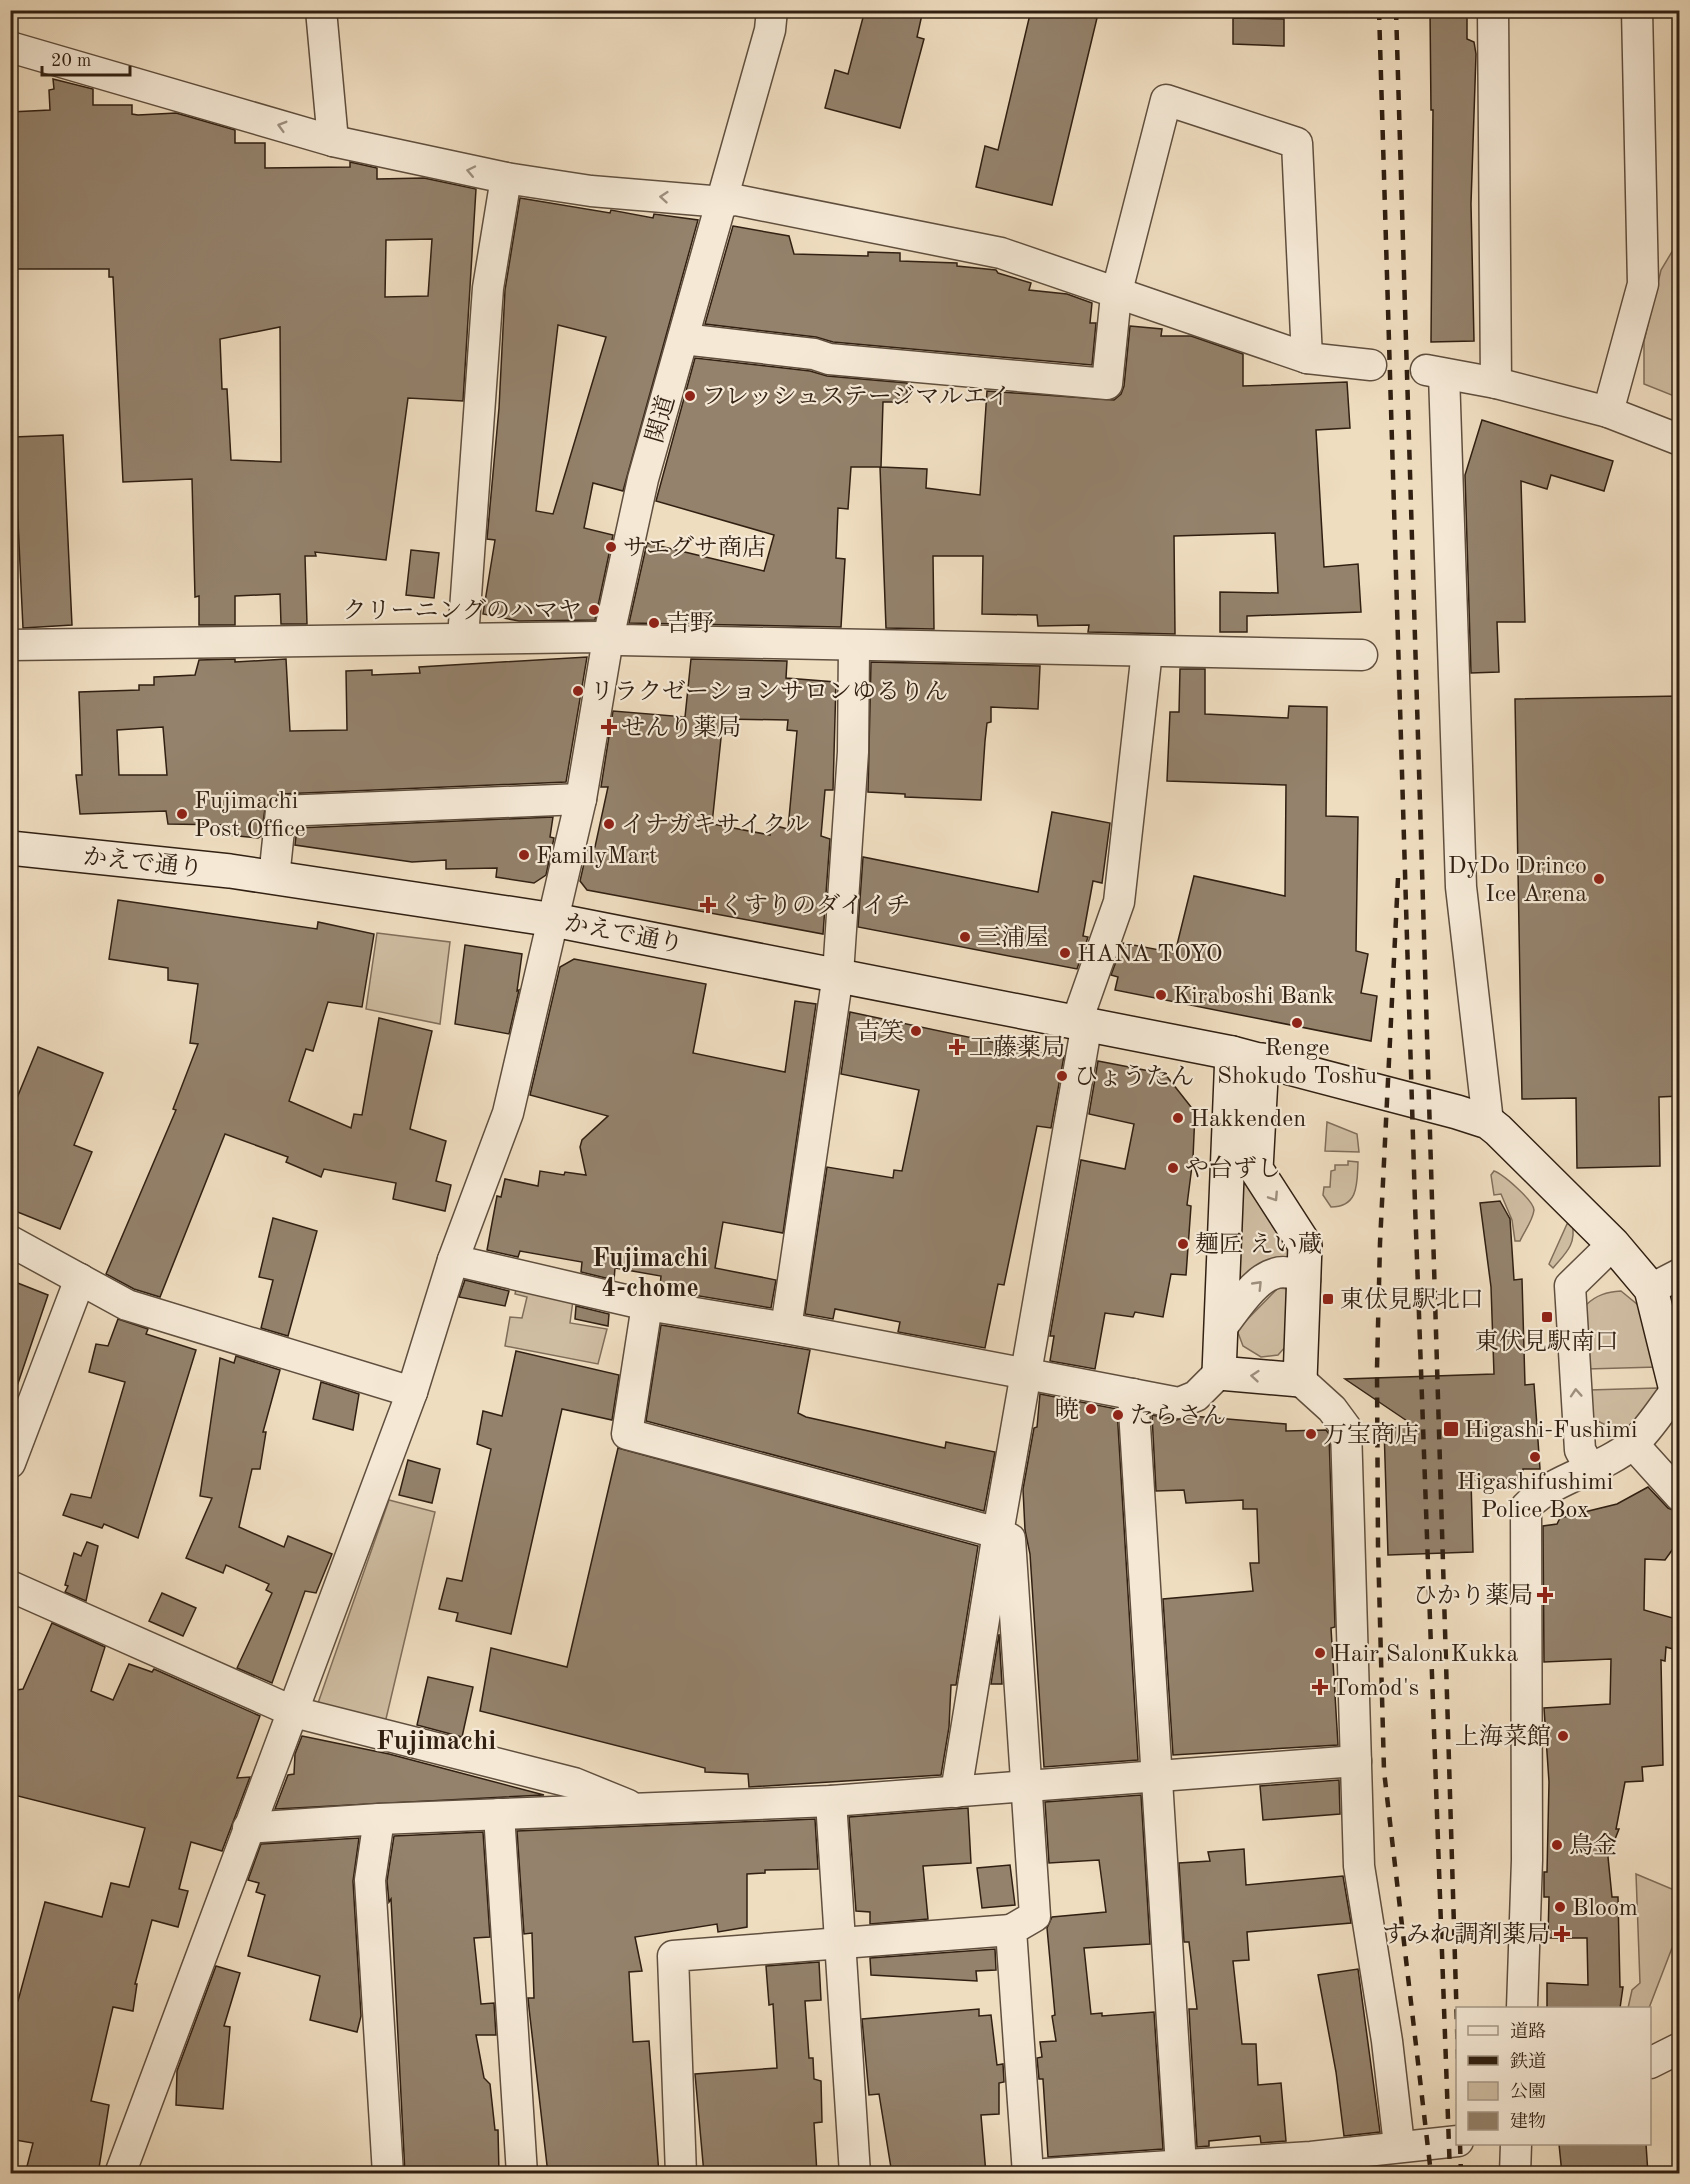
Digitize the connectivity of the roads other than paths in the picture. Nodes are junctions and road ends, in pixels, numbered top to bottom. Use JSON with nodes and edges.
{"nodes":[{"id":1,"x":321,"y":10,"type":"edge"},
{"id":2,"x":772,"y":10,"type":"edge"},
{"id":3,"x":1493,"y":10,"type":"edge"},
{"id":4,"x":1637,"y":10,"type":"edge"},
{"id":5,"x":10,"y":47,"type":"edge"},
{"id":6,"x":333,"y":141,"type":"junction"},
{"id":7,"x":507,"y":178,"type":"junction"},
{"id":8,"x":723,"y":202,"type":"junction"},
{"id":9,"x":1116,"y":295,"type":"junction"},
{"id":10,"x":682,"y":339,"type":"junction"},
{"id":11,"x":1307,"y":358,"type":"junction"},
{"id":12,"x":1371,"y":365,"type":"dead end"},
{"id":13,"x":1496,"y":382,"type":"junction"},
{"id":14,"x":1608,"y":412,"type":"junction"},
{"id":15,"x":1680,"y":440,"type":"edge"},
{"id":16,"x":463,"y":638,"type":"junction"},
{"id":17,"x":608,"y":639,"type":"junction"},
{"id":18,"x":10,"y":645,"type":"edge"},
{"id":19,"x":854,"y":646,"type":"junction"},
{"id":20,"x":1147,"y":651,"type":"junction"},
{"id":21,"x":1362,"y":656,"type":"dead end"},
{"id":22,"x":581,"y":799,"type":"junction"},
{"id":23,"x":10,"y":848,"type":"edge"},
{"id":24,"x":274,"y":878,"type":"junction"},
{"id":25,"x":554,"y":920,"type":"junction"},
{"id":26,"x":838,"y":974,"type":"junction"},
{"id":27,"x":1082,"y":1022,"type":"junction"},
{"id":28,"x":1247,"y":1057,"type":"junction"},
{"id":29,"x":1488,"y":1122,"type":"junction"},
{"id":30,"x":10,"y":1241,"type":"edge"},
{"id":31,"x":1613,"y":1244,"type":"junction"},
{"id":32,"x":453,"y":1260,"type":"junction"},
{"id":33,"x":1680,"y":1274,"type":"edge"},
{"id":34,"x":80,"y":1279,"type":"junction"},
{"id":35,"x":1305,"y":1280,"type":"junction"},
{"id":36,"x":1651,"y":1289,"type":"junction"},
{"id":37,"x":647,"y":1305,"type":"junction"},
{"id":38,"x":1222,"y":1327,"type":"junction"},
{"id":39,"x":786,"y":1328,"type":"junction"},
{"id":40,"x":1026,"y":1373,"type":"junction"},
{"id":41,"x":1219,"y":1373,"type":"junction"},
{"id":42,"x":1300,"y":1380,"type":"junction"},
{"id":43,"x":1678,"y":1391,"type":"edge"},
{"id":44,"x":412,"y":1392,"type":"junction"},
{"id":45,"x":1133,"y":1394,"type":"junction"},
{"id":46,"x":1633,"y":1444,"type":"junction"},
{"id":47,"x":10,"y":1462,"type":"edge"},
{"id":48,"x":1591,"y":1470,"type":"junction"},
{"id":49,"x":1680,"y":1496,"type":"edge"},
{"id":50,"x":998,"y":1533,"type":"junction"},
{"id":51,"x":10,"y":1586,"type":"edge"},
{"id":52,"x":294,"y":1712,"type":"junction"},
{"id":53,"x":1356,"y":1761,"type":"junction"},
{"id":54,"x":1158,"y":1777,"type":"junction"},
{"id":55,"x":1025,"y":1787,"type":"junction"},
{"id":56,"x":956,"y":1792,"type":"junction"},
{"id":57,"x":831,"y":1801,"type":"junction"},
{"id":58,"x":637,"y":1809,"type":"junction"},
{"id":59,"x":499,"y":1814,"type":"junction"},
{"id":60,"x":379,"y":1819,"type":"junction"},
{"id":61,"x":248,"y":1828,"type":"junction"},
{"id":62,"x":1011,"y":1930,"type":"junction"},
{"id":63,"x":842,"y":1944,"type":"junction"},
{"id":64,"x":1522,"y":2007,"type":"edge"},
{"id":65,"x":1680,"y":2049,"type":"edge"},
{"id":66,"x":1651,"y":2063,"type":"edge"},
{"id":67,"x":1456,"y":2141,"type":"edge"},
{"id":68,"x":1399,"y":2145,"type":"junction"},
{"id":69,"x":1516,"y":2145,"type":"edge"},
{"id":70,"x":1181,"y":2166,"type":"junction"},
{"id":71,"x":120,"y":2174,"type":"edge"},
{"id":72,"x":388,"y":2174,"type":"edge"},
{"id":73,"x":522,"y":2174,"type":"edge"},
{"id":74,"x":681,"y":2174,"type":"edge"},
{"id":75,"x":855,"y":2174,"type":"edge"},
{"id":76,"x":1028,"y":2174,"type":"edge"},
{"id":77,"x":1045,"y":2174,"type":"edge"},
{"id":78,"x":1515,"y":2174,"type":"edge"}],
"edges":[{"from":1,"to":6,"type":"street"},
{"from":2,"to":8,"type":"street","name":"関道"},
{"from":3,"to":13,"type":"street"},
{"from":4,"to":14,"type":"street"},
{"from":6,"to":5,"type":"street","one_way":true},
{"from":7,"to":6,"type":"street","one_way":true},
{"from":8,"to":7,"type":"street","one_way":true},
{"from":7,"to":16,"type":"street"},
{"from":8,"to":9,"type":"street"},
{"from":8,"to":10,"type":"street","name":"関道"},
{"from":9,"to":10,"type":"street"},
{"from":9,"to":11,"type":"street"},
{"from":9,"to":11,"type":"street"},
{"from":10,"to":17,"type":"street","name":"関道"},
{"from":11,"to":12,"type":"street"},
{"from":13,"to":14,"type":"street"},
{"from":13,"to":29,"type":"street"},
{"from":14,"to":15,"type":"street"},
{"from":16,"to":17,"type":"street"},
{"from":16,"to":18,"type":"street"},
{"from":17,"to":19,"type":"street"},
{"from":17,"to":22,"type":"street","name":"関道"},
{"from":19,"to":20,"type":"street"},
{"from":19,"to":26,"type":"street"},
{"from":20,"to":21,"type":"street"},
{"from":20,"to":27,"type":"street"},
{"from":22,"to":24,"type":"street"},
{"from":22,"to":25,"type":"street","name":"関道"},
{"from":23,"to":24,"type":"street","name":"かえで通り"},
{"from":24,"to":25,"type":"street","name":"かえで通り"},
{"from":25,"to":26,"type":"street","name":"かえで通り"},
{"from":25,"to":32,"type":"street","name":"関道"},
{"from":26,"to":27,"type":"street","name":"かえで通り"},
{"from":26,"to":39,"type":"street"},
{"from":27,"to":28,"type":"street","name":"かえで通り"},
{"from":27,"to":40,"type":"street"},
{"from":28,"to":29,"type":"street","name":"かえで通り"},
{"from":28,"to":35,"type":"street","one_way":true},
{"from":28,"to":38,"type":"street"},
{"from":29,"to":31,"type":"street"},
{"from":30,"to":34,"type":"street"},
{"from":31,"to":36,"type":"street"},
{"from":48,"to":31,"type":"street","one_way":true},
{"from":32,"to":37,"type":"street"},
{"from":32,"to":44,"type":"street","name":"関道"},
{"from":33,"to":36,"type":"street"},
{"from":34,"to":44,"type":"street"},
{"from":34,"to":47,"type":"street"},
{"from":38,"to":35,"type":"street","one_way":true},
{"from":35,"to":42,"type":"street"},
{"from":36,"to":43,"type":"street"},
{"from":37,"to":39,"type":"street"},
{"from":37,"to":50,"type":"street"},
{"from":38,"to":41,"type":"street"},
{"from":39,"to":40,"type":"street"},
{"from":40,"to":45,"type":"street"},
{"from":40,"to":50,"type":"street"},
{"from":42,"to":41,"type":"street","one_way":true},
{"from":41,"to":45,"type":"street"},
{"from":42,"to":53,"type":"street"},
{"from":43,"to":46,"type":"street"},
{"from":44,"to":52,"type":"street","name":"関道"},
{"from":45,"to":54,"type":"street"},
{"from":46,"to":48,"type":"street"},
{"from":46,"to":49,"type":"street"},
{"from":48,"to":64,"type":"street"},
{"from":50,"to":55,"type":"street"},
{"from":50,"to":56,"type":"street"},
{"from":51,"to":52,"type":"street"},
{"from":52,"to":58,"type":"street"},
{"from":52,"to":61,"type":"street","name":"関道"},
{"from":53,"to":54,"type":"street"},
{"from":53,"to":68,"type":"street"},
{"from":54,"to":55,"type":"street"},
{"from":54,"to":70,"type":"street"},
{"from":55,"to":56,"type":"street"},
{"from":55,"to":62,"type":"street"},
{"from":56,"to":57,"type":"street"},
{"from":57,"to":58,"type":"street"},
{"from":57,"to":63,"type":"street"},
{"from":58,"to":59,"type":"street"},
{"from":59,"to":60,"type":"street"},
{"from":59,"to":73,"type":"street"},
{"from":60,"to":61,"type":"street"},
{"from":60,"to":72,"type":"street"},
{"from":61,"to":71,"type":"street","name":"関道"},
{"from":62,"to":63,"type":"street"},
{"from":62,"to":76,"type":"street"},
{"from":63,"to":74,"type":"street"},
{"from":63,"to":75,"type":"street"},
{"from":65,"to":66,"type":"street"},
{"from":67,"to":68,"type":"street"},
{"from":68,"to":70,"type":"street"},
{"from":69,"to":78,"type":"street"},
{"from":70,"to":77,"type":"street"}]}
